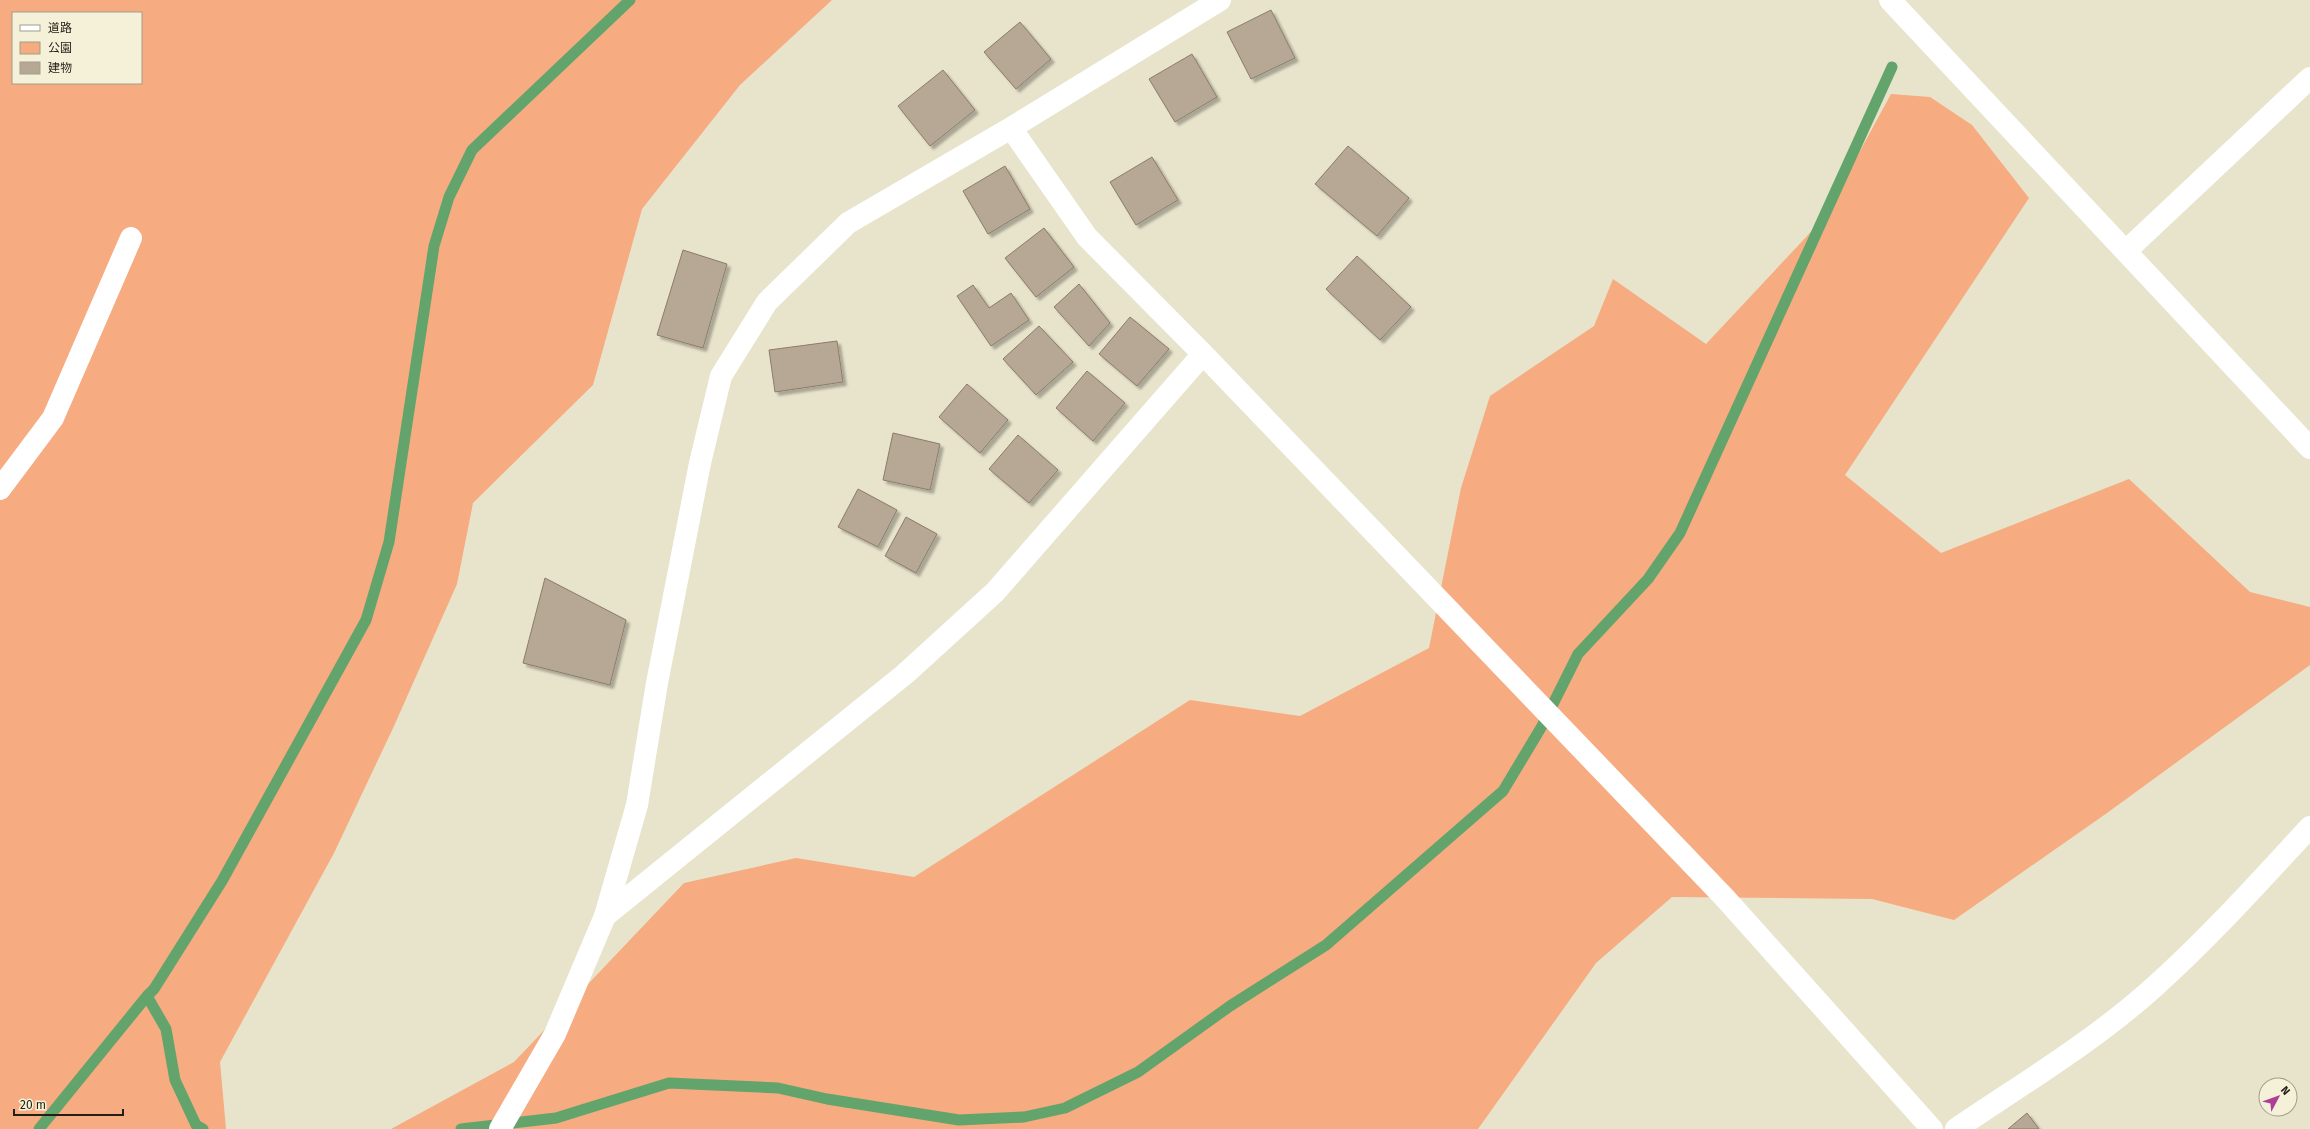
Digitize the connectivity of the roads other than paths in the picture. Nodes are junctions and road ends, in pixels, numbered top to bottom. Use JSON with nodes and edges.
{"nodes":[{"id":1,"x":1220,"y":0,"type":"edge"},
{"id":2,"x":1890,"y":0,"type":"edge"},
{"id":3,"x":2310,"y":78,"type":"edge"},
{"id":4,"x":1011,"y":128,"type":"junction"},
{"id":5,"x":131,"y":238,"type":"dead end"},
{"id":6,"x":2126,"y":251,"type":"junction"},
{"id":7,"x":1203,"y":354,"type":"junction"},
{"id":8,"x":2310,"y":448,"type":"edge"},
{"id":9,"x":0,"y":489,"type":"edge"},
{"id":10,"x":2310,"y":827,"type":"edge"},
{"id":11,"x":605,"y":916,"type":"junction"},
{"id":12,"x":500,"y":1129,"type":"edge"},
{"id":13,"x":1932,"y":1129,"type":"edge"},
{"id":14,"x":1956,"y":1129,"type":"edge"}],
"edges":[{"from":1,"to":4,"type":"street"},
{"from":2,"to":6,"type":"street"},
{"from":3,"to":6,"type":"street"},
{"from":4,"to":7,"type":"street"},
{"from":4,"to":11,"type":"street"},
{"from":5,"to":9,"type":"street"},
{"from":6,"to":8,"type":"street"},
{"from":7,"to":11,"type":"street"},
{"from":7,"to":13,"type":"street"},
{"from":10,"to":14,"type":"street"},
{"from":11,"to":12,"type":"street"}]}
